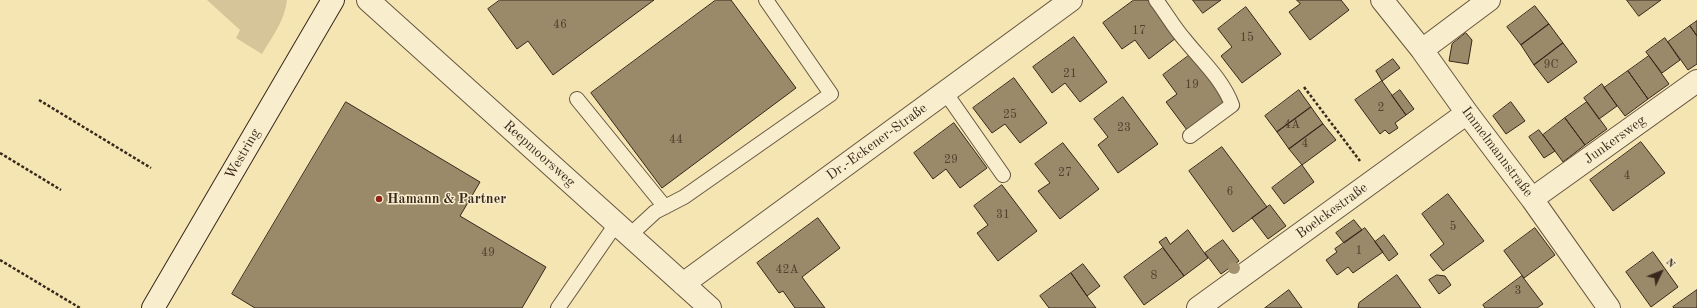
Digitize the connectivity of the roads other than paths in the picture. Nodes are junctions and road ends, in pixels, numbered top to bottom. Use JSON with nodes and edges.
{"nodes":[{"id":1,"x":333,"y":0,"type":"edge"},
{"id":2,"x":368,"y":0,"type":"edge"},
{"id":3,"x":766,"y":0,"type":"edge"},
{"id":4,"x":1070,"y":0,"type":"edge"},
{"id":5,"x":1156,"y":0,"type":"edge"},
{"id":6,"x":1382,"y":0,"type":"edge"},
{"id":7,"x":1489,"y":0,"type":"edge"},
{"id":8,"x":1422,"y":50,"type":"junction"},
{"id":9,"x":1697,"y":81,"type":"edge"},
{"id":10,"x":945,"y":92,"type":"junction"},
{"id":11,"x":577,"y":99,"type":"dead end"},
{"id":12,"x":1467,"y":113,"type":"junction"},
{"id":13,"x":1190,"y":136,"type":"dead end"},
{"id":14,"x":1003,"y":175,"type":"dead end"},
{"id":15,"x":1532,"y":199,"type":"junction"},
{"id":16,"x":665,"y":207,"type":"junction"},
{"id":17,"x":622,"y":230,"type":"junction"},
{"id":18,"x":683,"y":284,"type":"junction"},
{"id":19,"x":1608,"y":307,"type":"edge"},
{"id":20,"x":152,"y":308,"type":"edge"},
{"id":21,"x":558,"y":308,"type":"edge"},
{"id":22,"x":710,"y":308,"type":"edge"},
{"id":23,"x":1198,"y":308,"type":"edge"}],
"edges":[{"from":1,"to":20,"type":"street","name":"Westring"},
{"from":2,"to":17,"type":"street","name":"Reepmoorsweg"},
{"from":3,"to":16,"type":"lane"},
{"from":4,"to":10,"type":"street","name":"Dr.-Eckener-Straße"},
{"from":5,"to":13,"type":"lane"},
{"from":6,"to":8,"type":"street","name":"Immelmannstraße"},
{"from":7,"to":8,"type":"street"},
{"from":8,"to":12,"type":"street","name":"Immelmannstraße"},
{"from":9,"to":15,"type":"street","name":"Junkersweg"},
{"from":10,"to":14,"type":"lane"},
{"from":10,"to":18,"type":"street","name":"Dr.-Eckener-Straße"},
{"from":11,"to":16,"type":"lane"},
{"from":12,"to":15,"type":"street","name":"Immelmannstraße"},
{"from":12,"to":23,"type":"street","name":"Boelckestraße"},
{"from":15,"to":19,"type":"street","name":"Immelmannstraße"},
{"from":16,"to":17,"type":"lane"},
{"from":17,"to":18,"type":"street","name":"Reepmoorsweg"},
{"from":17,"to":21,"type":"lane"},
{"from":18,"to":22,"type":"street","name":"Reepmoorsweg"}]}
